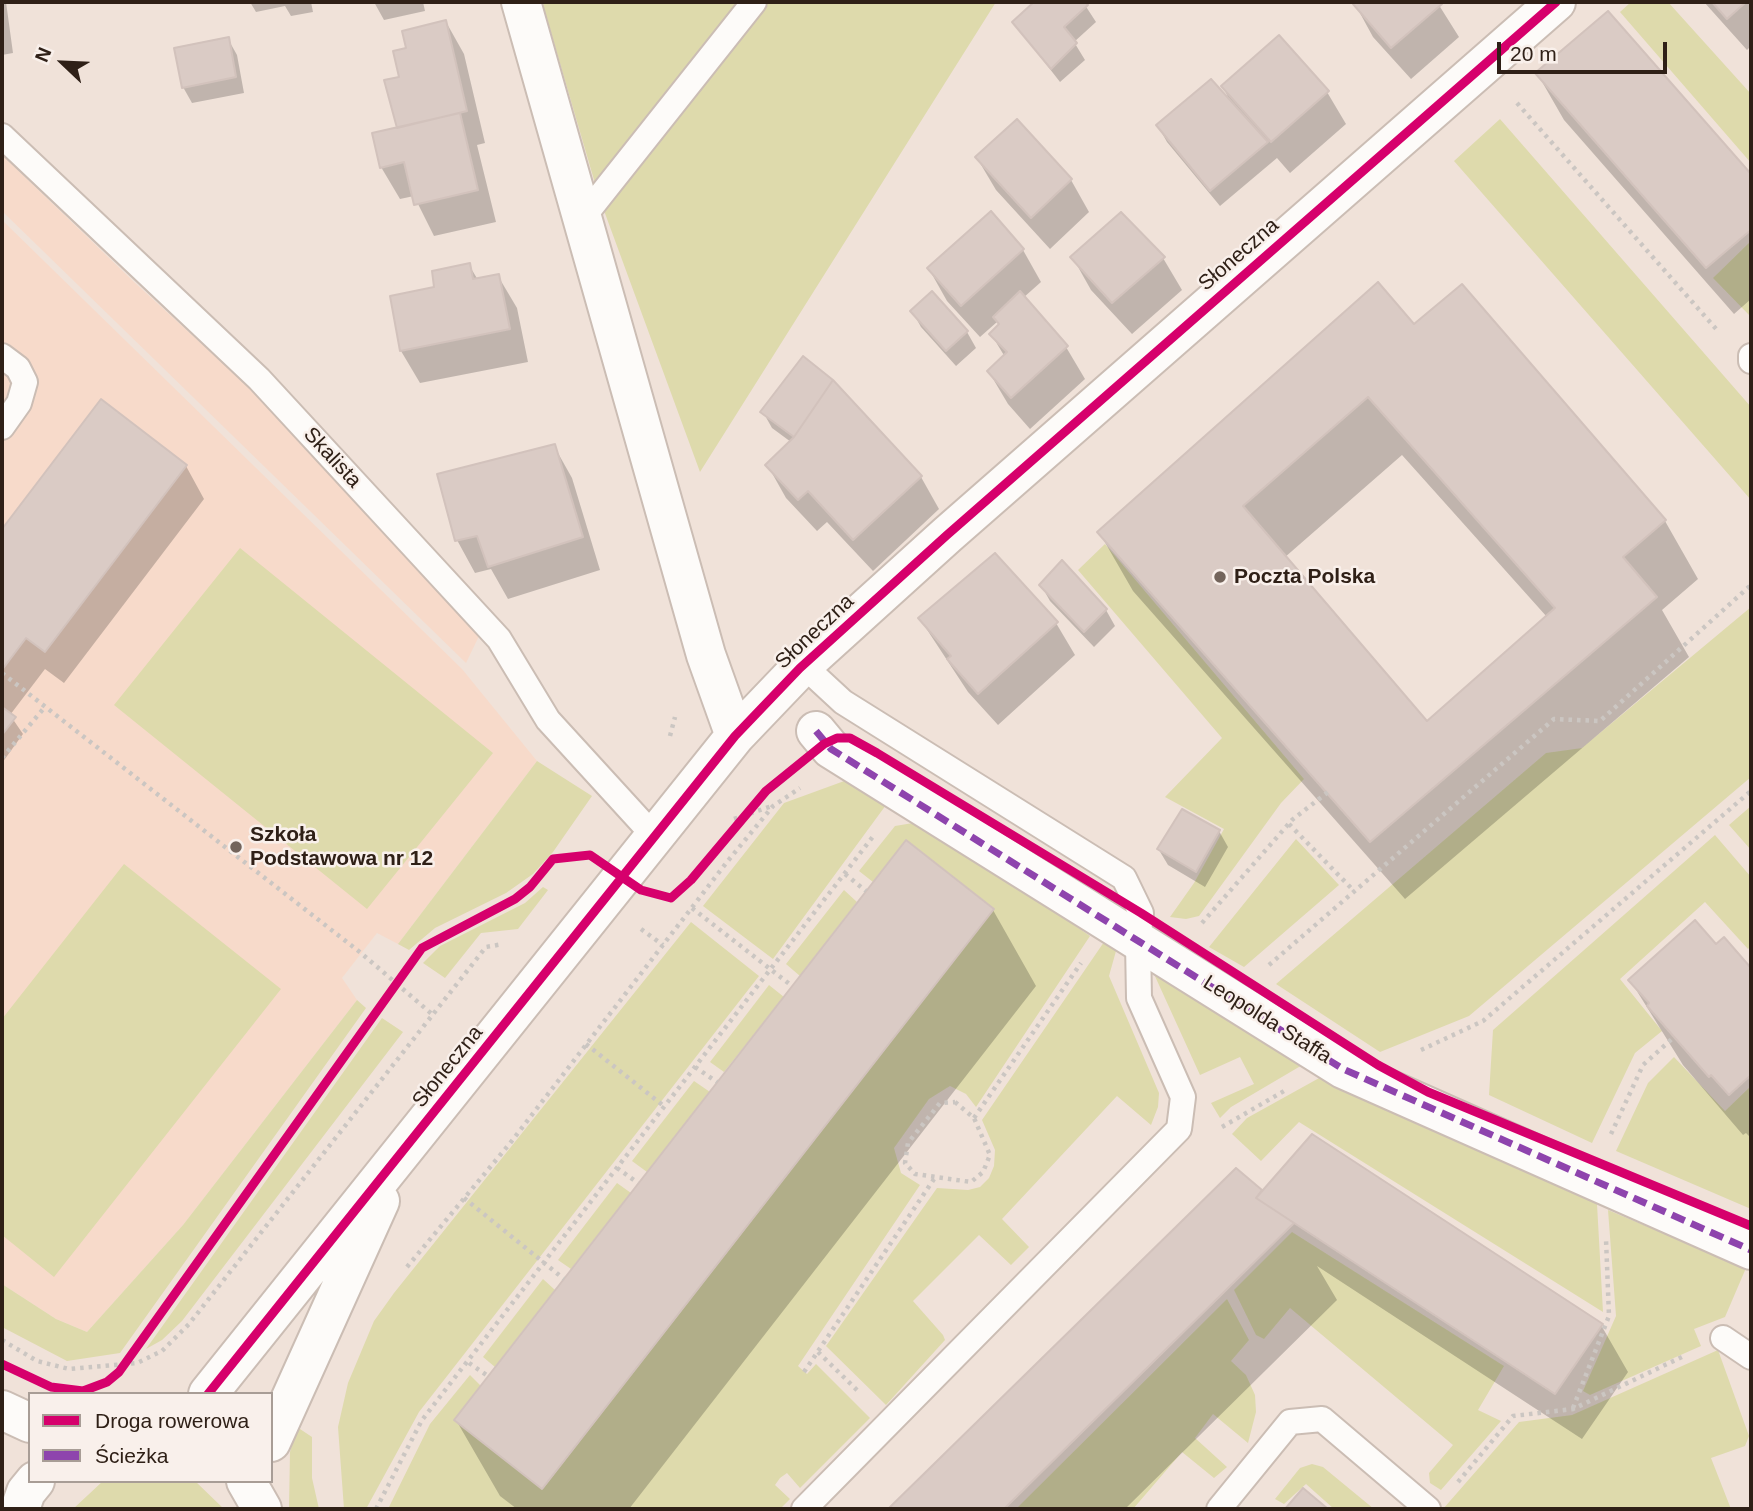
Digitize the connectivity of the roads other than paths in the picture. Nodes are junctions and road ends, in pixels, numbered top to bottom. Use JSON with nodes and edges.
{"nodes":[{"id":1,"x":521,"y":2,"type":"edge"},
{"id":2,"x":754,"y":2,"type":"edge"},
{"id":3,"x":1556,"y":2,"type":"edge"},
{"id":4,"x":2,"y":136,"type":"edge"},
{"id":5,"x":581,"y":220,"type":"junction"},
{"id":6,"x":2,"y":356,"type":"edge"},
{"id":7,"x":2,"y":427,"type":"edge"},
{"id":8,"x":803,"y":664,"type":"junction"},
{"id":9,"x":735,"y":736,"type":"junction"},
{"id":10,"x":820,"y":741,"type":"road end"},
{"id":11,"x":655,"y":838,"type":"junction"},
{"id":12,"x":1153,"y":951,"type":"junction"},
{"id":13,"x":406,"y":1146,"type":"junction"},
{"id":14,"x":1751,"y":1250,"type":"edge"},
{"id":15,"x":1723,"y":1338,"type":"road end"},
{"id":16,"x":1751,"y":1357,"type":"edge"},
{"id":17,"x":210,"y":1392,"type":"edge"},
{"id":18,"x":2,"y":1410,"type":"edge"},
{"id":19,"x":28,"y":1422,"type":"edge"},
{"id":20,"x":273,"y":1438,"type":"edge"},
{"id":21,"x":33,"y":1483,"type":"edge"},
{"id":22,"x":20,"y":1509,"type":"edge"},
{"id":23,"x":804,"y":1509,"type":"edge"},
{"id":24,"x":1219,"y":1509,"type":"edge"},
{"id":25,"x":1428,"y":1509,"type":"edge"}],
"edges":[{"from":1,"to":5,"type":"street"},
{"from":2,"to":5,"type":"lane"},
{"from":3,"to":8,"type":"street","name":"Słoneczna"},
{"from":4,"to":11,"type":"lane","name":"Skalista"},
{"from":5,"to":9,"type":"street"},
{"from":6,"to":7,"type":"lane"},
{"from":8,"to":9,"type":"street","name":"Słoneczna"},
{"from":8,"to":12,"type":"lane"},
{"from":9,"to":11,"type":"street","name":"Słoneczna"},
{"from":10,"to":12,"type":"street","name":"Leopolda Staffa"},
{"from":11,"to":13,"type":"street","name":"Słoneczna"},
{"from":12,"to":14,"type":"street","name":"Leopolda Staffa"},
{"from":12,"to":23,"type":"lane"},
{"from":13,"to":17,"type":"street","name":"Słoneczna"},
{"from":13,"to":20,"type":"street","name":"Słoneczna"},
{"from":15,"to":16,"type":"lane"},
{"from":18,"to":19,"type":"street"},
{"from":21,"to":22,"type":"street"},
{"from":24,"to":25,"type":"lane"}]}
